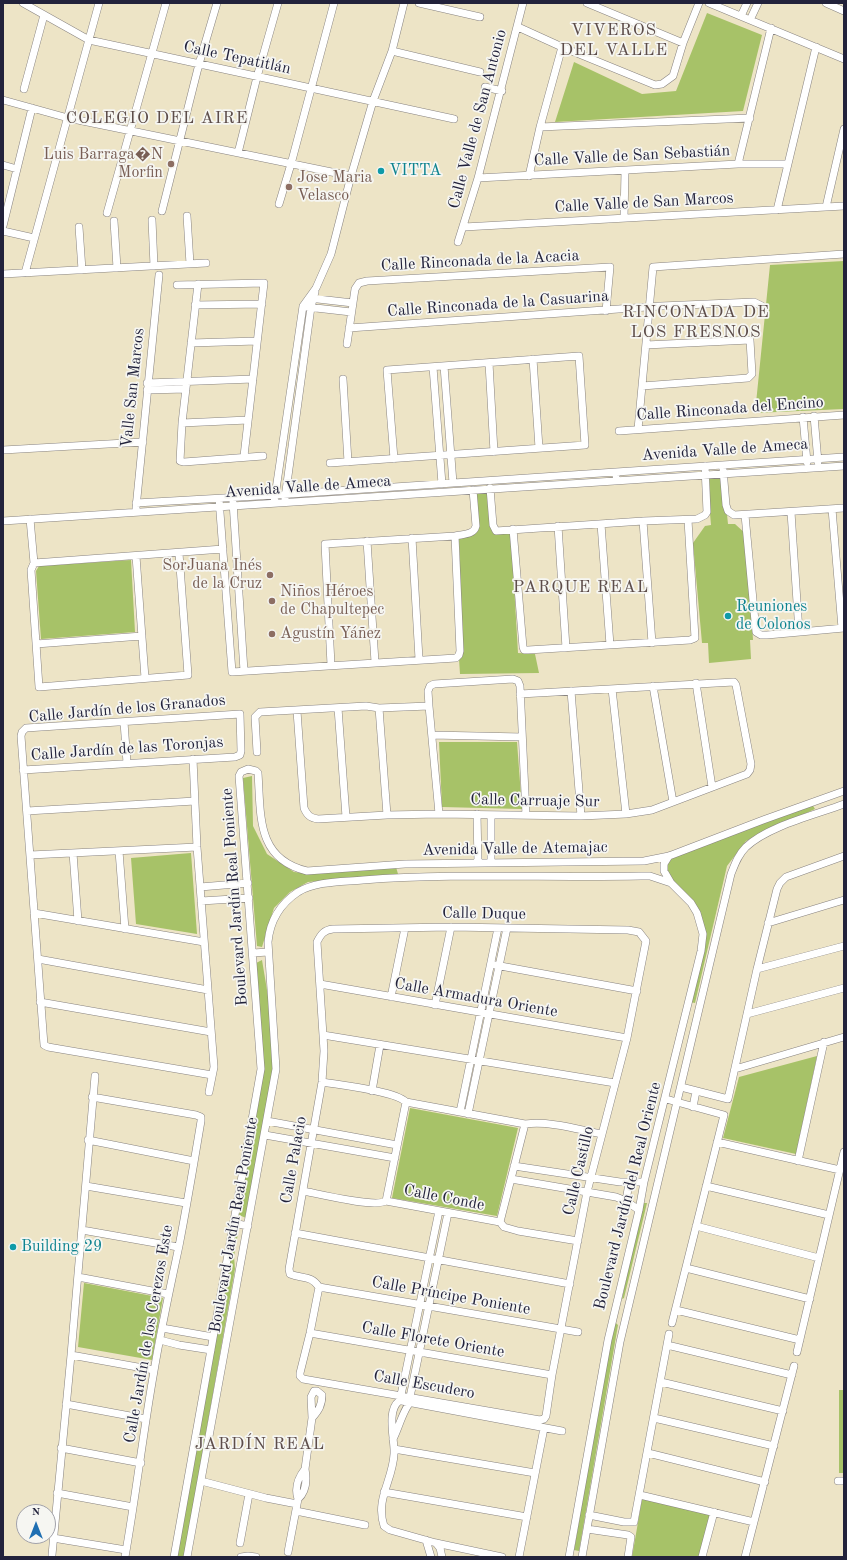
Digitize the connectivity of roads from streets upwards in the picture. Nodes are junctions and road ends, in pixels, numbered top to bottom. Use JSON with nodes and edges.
{"nodes":[{"id":1,"x":25,"y":3,"type":"edge"},
{"id":2,"x":99,"y":3,"type":"edge"},
{"id":3,"x":166,"y":3,"type":"edge"},
{"id":4,"x":217,"y":3,"type":"edge"},
{"id":5,"x":278,"y":3,"type":"edge"},
{"id":6,"x":334,"y":3,"type":"edge"},
{"id":7,"x":404,"y":3,"type":"edge"},
{"id":8,"x":419,"y":3,"type":"edge"},
{"id":9,"x":523,"y":3,"type":"edge"},
{"id":10,"x":587,"y":3,"type":"edge"},
{"id":11,"x":699,"y":3,"type":"edge"},
{"id":12,"x":709,"y":3,"type":"edge"},
{"id":13,"x":747,"y":3,"type":"edge"},
{"id":14,"x":758,"y":3,"type":"edge"},
{"id":15,"x":826,"y":3,"type":"edge"},
{"id":16,"x":844,"y":10,"type":"edge"},
{"id":17,"x":44,"y":15,"type":"junction"},
{"id":18,"x":741,"y":16,"type":"junction"},
{"id":19,"x":480,"y":17,"type":"dead end"},
{"id":20,"x":750,"y":20,"type":"junction"},
{"id":21,"x":518,"y":27,"type":"junction"},
{"id":22,"x":771,"y":28,"type":"junction"},
{"id":23,"x":89,"y":40,"type":"junction"},
{"id":24,"x":682,"y":43,"type":"junction"},
{"id":25,"x":562,"y":46,"type":"junction"},
{"id":26,"x":816,"y":47,"type":"junction"},
{"id":27,"x":392,"y":51,"type":"junction"},
{"id":28,"x":151,"y":54,"type":"junction"},
{"id":29,"x":844,"y":59,"type":"edge"},
{"id":30,"x":199,"y":64,"type":"junction"},
{"id":31,"x":480,"y":72,"type":"dead end"},
{"id":32,"x":257,"y":77,"type":"junction"},
{"id":33,"x":485,"y":87,"type":"dead end"},
{"id":34,"x":24,"y":89,"type":"dead end"},
{"id":35,"x":312,"y":89,"type":"junction"},
{"id":36,"x":502,"y":91,"type":"junction"},
{"id":37,"x":3,"y":100,"type":"edge"},
{"id":38,"x":373,"y":101,"type":"junction"},
{"id":39,"x":32,"y":108,"type":"junction"},
{"id":40,"x":68,"y":118,"type":"junction"},
{"id":41,"x":750,"y":118,"type":"junction"},
{"id":42,"x":454,"y":119,"type":"dead end"},
{"id":43,"x":540,"y":127,"type":"junction"},
{"id":44,"x":844,"y":130,"type":"edge"},
{"id":45,"x":130,"y":131,"type":"junction"},
{"id":46,"x":179,"y":141,"type":"junction"},
{"id":47,"x":238,"y":153,"type":"junction"},
{"id":48,"x":291,"y":164,"type":"junction"},
{"id":49,"x":738,"y":164,"type":"junction"},
{"id":50,"x":787,"y":164,"type":"junction"},
{"id":51,"x":3,"y":165,"type":"edge"},
{"id":52,"x":18,"y":169,"type":"junction"},
{"id":53,"x":625,"y":171,"type":"junction"},
{"id":54,"x":350,"y":176,"type":"junction"},
{"id":55,"x":529,"y":176,"type":"junction"},
{"id":56,"x":478,"y":178,"type":"junction"},
{"id":57,"x":279,"y":204,"type":"dead end"},
{"id":58,"x":844,"y":206,"type":"edge"},
{"id":59,"x":826,"y":207,"type":"junction"},
{"id":60,"x":777,"y":210,"type":"junction"},
{"id":61,"x":162,"y":211,"type":"dead end"},
{"id":62,"x":107,"y":213,"type":"dead end"},
{"id":63,"x":187,"y":216,"type":"dead end"},
{"id":64,"x":624,"y":218,"type":"junction"},
{"id":65,"x":152,"y":220,"type":"dead end"},
{"id":66,"x":114,"y":221,"type":"dead end"},
{"id":67,"x":3,"y":226,"type":"edge"},
{"id":68,"x":79,"y":227,"type":"dead end"},
{"id":69,"x":464,"y":227,"type":"junction"},
{"id":70,"x":3,"y":231,"type":"edge"},
{"id":71,"x":34,"y":238,"type":"junction"},
{"id":72,"x":458,"y":242,"type":"dead end"},
{"id":73,"x":844,"y":254,"type":"edge"},
{"id":74,"x":206,"y":263,"type":"dead end"},
{"id":75,"x":190,"y":264,"type":"junction"},
{"id":76,"x":154,"y":266,"type":"junction"},
{"id":77,"x":117,"y":268,"type":"junction"},
{"id":78,"x":82,"y":270,"type":"junction"},
{"id":79,"x":25,"y":273,"type":"junction"},
{"id":80,"x":3,"y":274,"type":"edge"},
{"id":81,"x":159,"y":275,"type":"dead end"},
{"id":82,"x":198,"y":284,"type":"junction"},
{"id":83,"x":177,"y":285,"type":"dead end"},
{"id":84,"x":311,"y":299,"type":"junction"},
{"id":85,"x":353,"y":303,"type":"junction"},
{"id":86,"x":262,"y":304,"type":"junction"},
{"id":87,"x":195,"y":305,"type":"junction"},
{"id":88,"x":303,"y":306,"type":"junction"},
{"id":89,"x":762,"y":306,"type":"dead end"},
{"id":90,"x":311,"y":307,"type":"junction"},
{"id":91,"x":649,"y":308,"type":"junction"},
{"id":92,"x":606,"y":311,"type":"junction"},
{"id":93,"x":351,"y":312,"type":"junction"},
{"id":94,"x":349,"y":328,"type":"junction"},
{"id":95,"x":257,"y":341,"type":"junction"},
{"id":96,"x":191,"y":342,"type":"junction"},
{"id":97,"x":347,"y":344,"type":"dead end"},
{"id":98,"x":646,"y":345,"type":"junction"},
{"id":99,"x":534,"y":360,"type":"junction"},
{"id":100,"x":489,"y":363,"type":"junction"},
{"id":101,"x":444,"y":366,"type":"junction"},
{"id":102,"x":433,"y":367,"type":"junction"},
{"id":103,"x":253,"y":379,"type":"junction"},
{"id":104,"x":342,"y":380,"type":"dead end"},
{"id":105,"x":186,"y":385,"type":"junction"},
{"id":106,"x":147,"y":386,"type":"junction"},
{"id":107,"x":642,"y":386,"type":"junction"},
{"id":108,"x":844,"y":415,"type":"edge"},
{"id":109,"x":814,"y":416,"type":"junction"},
{"id":110,"x":803,"y":417,"type":"junction"},
{"id":111,"x":248,"y":420,"type":"junction"},
{"id":112,"x":182,"y":423,"type":"junction"},
{"id":113,"x":638,"y":429,"type":"junction"},
{"id":114,"x":285,"y":431,"type":"junction"},
{"id":115,"x":619,"y":431,"type":"dead end"},
{"id":116,"x":294,"y":432,"type":"junction"},
{"id":117,"x":142,"y":442,"type":"junction"},
{"id":118,"x":539,"y":448,"type":"junction"},
{"id":119,"x":3,"y":450,"type":"edge"},
{"id":120,"x":494,"y":452,"type":"junction"},
{"id":121,"x":440,"y":455,"type":"junction"},
{"id":122,"x":451,"y":455,"type":"junction"},
{"id":123,"x":244,"y":456,"type":"junction"},
{"id":124,"x":263,"y":456,"type":"dead end"},
{"id":125,"x":844,"y":457,"type":"edge"},
{"id":126,"x":394,"y":458,"type":"junction"},
{"id":127,"x":817,"y":458,"type":"junction"},
{"id":128,"x":806,"y":459,"type":"junction"},
{"id":129,"x":348,"y":462,"type":"junction"},
{"id":130,"x":330,"y":463,"type":"dead end"},
{"id":131,"x":722,"y":464,"type":"junction"},
{"id":132,"x":705,"y":466,"type":"junction"},
{"id":133,"x":844,"y":466,"type":"edge"},
{"id":134,"x":818,"y":467,"type":"junction"},
{"id":135,"x":807,"y":468,"type":"junction"},
{"id":136,"x":616,"y":472,"type":"junction"},
{"id":137,"x":723,"y":473,"type":"junction"},
{"id":138,"x":705,"y":475,"type":"junction"},
{"id":139,"x":616,"y":480,"type":"junction"},
{"id":140,"x":453,"y":483,"type":"junction"},
{"id":141,"x":442,"y":484,"type":"junction"},
{"id":142,"x":490,"y":488,"type":"junction"},
{"id":143,"x":473,"y":490,"type":"junction"},
{"id":144,"x":276,"y":495,"type":"junction"},
{"id":145,"x":286,"y":495,"type":"junction"},
{"id":146,"x":232,"y":498,"type":"junction"},
{"id":147,"x":219,"y":499,"type":"junction"},
{"id":148,"x":136,"y":503,"type":"junction"},
{"id":149,"x":274,"y":503,"type":"junction"},
{"id":150,"x":285,"y":503,"type":"junction"},
{"id":151,"x":233,"y":506,"type":"junction"},
{"id":152,"x":220,"y":507,"type":"junction"},
{"id":153,"x":844,"y":508,"type":"edge"},
{"id":154,"x":832,"y":509,"type":"junction"},
{"id":155,"x":791,"y":512,"type":"junction"},
{"id":156,"x":135,"y":513,"type":"junction"},
{"id":157,"x":745,"y":515,"type":"junction"},
{"id":158,"x":30,"y":519,"type":"junction"},
{"id":159,"x":688,"y":520,"type":"junction"},
{"id":160,"x":3,"y":521,"type":"edge"},
{"id":161,"x":643,"y":521,"type":"junction"},
{"id":162,"x":601,"y":524,"type":"junction"},
{"id":163,"x":558,"y":526,"type":"junction"},
{"id":164,"x":513,"y":529,"type":"junction"},
{"id":165,"x":455,"y":536,"type":"junction"},
{"id":166,"x":412,"y":538,"type":"junction"},
{"id":167,"x":367,"y":541,"type":"junction"},
{"id":168,"x":223,"y":549,"type":"junction"},
{"id":169,"x":179,"y":552,"type":"junction"},
{"id":170,"x":136,"y":556,"type":"junction"},
{"id":171,"x":34,"y":563,"type":"junction"},
{"id":172,"x":843,"y":628,"type":"edge"},
{"id":173,"x":799,"y":632,"type":"junction"},
{"id":174,"x":142,"y":636,"type":"junction"},
{"id":175,"x":652,"y":642,"type":"junction"},
{"id":176,"x":36,"y":644,"type":"junction"},
{"id":177,"x":610,"y":645,"type":"junction"},
{"id":178,"x":566,"y":648,"type":"junction"},
{"id":179,"x":419,"y":659,"type":"junction"},
{"id":180,"x":375,"y":662,"type":"junction"},
{"id":181,"x":331,"y":665,"type":"junction"},
{"id":182,"x":244,"y":671,"type":"junction"},
{"id":183,"x":145,"y":678,"type":"junction"},
{"id":184,"x":696,"y":684,"type":"junction"},
{"id":185,"x":653,"y":686,"type":"junction"},
{"id":186,"x":612,"y":689,"type":"junction"},
{"id":187,"x":571,"y":691,"type":"junction"},
{"id":188,"x":520,"y":694,"type":"junction"},
{"id":189,"x":429,"y":706,"type":"junction"},
{"id":190,"x":338,"y":708,"type":"junction"},
{"id":191,"x":379,"y":708,"type":"junction"},
{"id":192,"x":297,"y":711,"type":"junction"},
{"id":193,"x":240,"y":714,"type":"joint"},
{"id":194,"x":124,"y":722,"type":"junction"},
{"id":195,"x":432,"y":735,"type":"junction"},
{"id":196,"x":522,"y":737,"type":"junction"},
{"id":197,"x":257,"y":752,"type":"dead end"},
{"id":198,"x":193,"y":759,"type":"junction"},
{"id":199,"x":127,"y":763,"type":"junction"},
{"id":200,"x":248,"y":769,"type":"joint"},
{"id":201,"x":23,"y":770,"type":"junction"},
{"id":202,"x":712,"y":787,"type":"junction"},
{"id":203,"x":844,"y":791,"type":"edge"},
{"id":204,"x":819,"y":799,"type":"junction"},
{"id":205,"x":195,"y":801,"type":"junction"},
{"id":206,"x":674,"y":802,"type":"junction"},
{"id":207,"x":844,"y":804,"type":"edge"},
{"id":208,"x":27,"y":811,"type":"junction"},
{"id":209,"x":823,"y":812,"type":"junction"},
{"id":210,"x":439,"y":814,"type":"junction"},
{"id":211,"x":477,"y":814,"type":"junction"},
{"id":212,"x":626,"y":814,"type":"junction"},
{"id":213,"x":387,"y":815,"type":"junction"},
{"id":214,"x":491,"y":815,"type":"junction"},
{"id":215,"x":526,"y":815,"type":"junction"},
{"id":216,"x":581,"y":816,"type":"junction"},
{"id":217,"x":346,"y":817,"type":"junction"},
{"id":218,"x":478,"y":843,"type":"junction"},
{"id":219,"x":491,"y":843,"type":"junction"},
{"id":220,"x":197,"y":847,"type":"junction"},
{"id":221,"x":119,"y":851,"type":"junction"},
{"id":222,"x":73,"y":853,"type":"junction"},
{"id":223,"x":30,"y":855,"type":"junction"},
{"id":224,"x":669,"y":856,"type":"junction"},
{"id":225,"x":844,"y":856,"type":"edge"},
{"id":226,"x":613,"y":862,"type":"junction"},
{"id":227,"x":478,"y":863,"type":"junction"},
{"id":228,"x":491,"y":863,"type":"junction"},
{"id":229,"x":405,"y":864,"type":"junction"},
{"id":230,"x":612,"y":876,"type":"junction"},
{"id":231,"x":407,"y":877,"type":"junction"},
{"id":232,"x":248,"y":883,"type":"junction"},
{"id":233,"x":671,"y":883,"type":"junction"},
{"id":234,"x":236,"y":884,"type":"junction"},
{"id":235,"x":200,"y":887,"type":"junction"},
{"id":236,"x":249,"y":898,"type":"junction"},
{"id":237,"x":235,"y":899,"type":"junction"},
{"id":238,"x":844,"y":900,"type":"edge"},
{"id":239,"x":201,"y":901,"type":"junction"},
{"id":240,"x":286,"y":901,"type":"joint"},
{"id":241,"x":34,"y":913,"type":"junction"},
{"id":242,"x":78,"y":921,"type":"junction"},
{"id":243,"x":768,"y":923,"type":"junction"},
{"id":244,"x":452,"y":927,"type":"junction"},
{"id":245,"x":406,"y":928,"type":"junction"},
{"id":246,"x":498,"y":928,"type":"junction"},
{"id":247,"x":507,"y":928,"type":"junction"},
{"id":248,"x":125,"y":929,"type":"junction"},
{"id":249,"x":328,"y":930,"type":"joint"},
{"id":250,"x":639,"y":932,"type":"joint"},
{"id":251,"x":204,"y":942,"type":"junction"},
{"id":252,"x":844,"y":946,"type":"edge"},
{"id":253,"x":268,"y":952,"type":"junction"},
{"id":254,"x":253,"y":953,"type":"junction"},
{"id":255,"x":38,"y":959,"type":"junction"},
{"id":256,"x":490,"y":963,"type":"junction"},
{"id":257,"x":499,"y":966,"type":"junction"},
{"id":258,"x":757,"y":969,"type":"junction"},
{"id":259,"x":320,"y":984,"type":"junction"},
{"id":260,"x":844,"y":988,"type":"edge"},
{"id":261,"x":208,"y":990,"type":"junction"},
{"id":262,"x":637,"y":991,"type":"junction"},
{"id":263,"x":391,"y":997,"type":"junction"},
{"id":264,"x":40,"y":1002,"type":"junction"},
{"id":265,"x":689,"y":1004,"type":"junction"},
{"id":266,"x":435,"y":1005,"type":"junction"},
{"id":267,"x":700,"y":1008,"type":"junction"},
{"id":268,"x":480,"y":1013,"type":"junction"},
{"id":269,"x":489,"y":1014,"type":"junction"},
{"id":270,"x":747,"y":1014,"type":"junction"},
{"id":271,"x":211,"y":1032,"type":"junction"},
{"id":272,"x":323,"y":1035,"type":"junction"},
{"id":273,"x":844,"y":1037,"type":"edge"},
{"id":274,"x":628,"y":1038,"type":"junction"},
{"id":275,"x":824,"y":1042,"type":"junction"},
{"id":276,"x":380,"y":1045,"type":"junction"},
{"id":277,"x":470,"y":1059,"type":"junction"},
{"id":278,"x":480,"y":1061,"type":"junction"},
{"id":279,"x":735,"y":1069,"type":"junction"},
{"id":280,"x":212,"y":1075,"type":"junction"},
{"id":281,"x":94,"y":1076,"type":"dead end"},
{"id":282,"x":322,"y":1082,"type":"junction"},
{"id":283,"x":615,"y":1083,"type":"junction"},
{"id":284,"x":681,"y":1087,"type":"junction"},
{"id":285,"x":372,"y":1091,"type":"junction"},
{"id":286,"x":696,"y":1091,"type":"junction"},
{"id":287,"x":209,"y":1092,"type":"dead end"},
{"id":288,"x":92,"y":1097,"type":"junction"},
{"id":289,"x":666,"y":1099,"type":"junction"},
{"id":290,"x":406,"y":1102,"type":"junction"},
{"id":291,"x":678,"y":1102,"type":"junction"},
{"id":292,"x":693,"y":1107,"type":"junction"},
{"id":293,"x":460,"y":1112,"type":"junction"},
{"id":294,"x":468,"y":1114,"type":"junction"},
{"id":295,"x":267,"y":1122,"type":"junction"},
{"id":296,"x":284,"y":1124,"type":"junction"},
{"id":297,"x":524,"y":1124,"type":"junction"},
{"id":298,"x":314,"y":1130,"type":"junction"},
{"id":299,"x":602,"y":1134,"type":"junction"},
{"id":300,"x":265,"y":1135,"type":"junction"},
{"id":301,"x":281,"y":1138,"type":"junction"},
{"id":302,"x":88,"y":1140,"type":"junction"},
{"id":303,"x":717,"y":1142,"type":"junction"},
{"id":304,"x":311,"y":1143,"type":"junction"},
{"id":305,"x":397,"y":1145,"type":"junction"},
{"id":306,"x":844,"y":1152,"type":"edge"},
{"id":307,"x":395,"y":1158,"type":"junction"},
{"id":308,"x":194,"y":1161,"type":"junction"},
{"id":309,"x":798,"y":1161,"type":"junction"},
{"id":310,"x":514,"y":1166,"type":"junction"},
{"id":311,"x":840,"y":1170,"type":"junction"},
{"id":312,"x":590,"y":1177,"type":"junction"},
{"id":313,"x":511,"y":1179,"type":"junction"},
{"id":314,"x":644,"y":1182,"type":"junction"},
{"id":315,"x":629,"y":1183,"type":"junction"},
{"id":316,"x":86,"y":1186,"type":"junction"},
{"id":317,"x":706,"y":1186,"type":"junction"},
{"id":318,"x":303,"y":1191,"type":"junction"},
{"id":319,"x":587,"y":1192,"type":"junction"},
{"id":320,"x":386,"y":1201,"type":"junction"},
{"id":321,"x":626,"y":1201,"type":"junction"},
{"id":322,"x":186,"y":1203,"type":"junction"},
{"id":323,"x":639,"y":1210,"type":"junction"},
{"id":324,"x":439,"y":1211,"type":"junction"},
{"id":325,"x":448,"y":1213,"type":"junction"},
{"id":326,"x":829,"y":1215,"type":"junction"},
{"id":327,"x":500,"y":1222,"type":"junction"},
{"id":328,"x":233,"y":1223,"type":"junction"},
{"id":329,"x":248,"y":1226,"type":"junction"},
{"id":330,"x":696,"y":1226,"type":"junction"},
{"id":331,"x":82,"y":1230,"type":"junction"},
{"id":332,"x":296,"y":1233,"type":"junction"},
{"id":333,"x":578,"y":1241,"type":"junction"},
{"id":334,"x":178,"y":1247,"type":"junction"},
{"id":335,"x":429,"y":1258,"type":"junction"},
{"id":336,"x":819,"y":1258,"type":"junction"},
{"id":337,"x":438,"y":1259,"type":"junction"},
{"id":338,"x":686,"y":1268,"type":"junction"},
{"id":339,"x":78,"y":1277,"type":"junction"},
{"id":340,"x":570,"y":1284,"type":"junction"},
{"id":341,"x":319,"y":1287,"type":"junction"},
{"id":342,"x":168,"y":1294,"type":"junction"},
{"id":343,"x":810,"y":1299,"type":"junction"},
{"id":344,"x":420,"y":1305,"type":"junction"},
{"id":345,"x":428,"y":1306,"type":"junction"},
{"id":346,"x":676,"y":1310,"type":"junction"},
{"id":347,"x":615,"y":1311,"type":"junction"},
{"id":348,"x":627,"y":1314,"type":"junction"},
{"id":349,"x":672,"y":1323,"type":"dead end"},
{"id":350,"x":162,"y":1328,"type":"junction"},
{"id":351,"x":561,"y":1330,"type":"junction"},
{"id":352,"x":578,"y":1332,"type":"dead end"},
{"id":353,"x":310,"y":1333,"type":"junction"},
{"id":354,"x":196,"y":1334,"type":"junction"},
{"id":355,"x":670,"y":1334,"type":"dead end"},
{"id":356,"x":213,"y":1337,"type":"junction"},
{"id":357,"x":160,"y":1340,"type":"junction"},
{"id":358,"x":800,"y":1340,"type":"junction"},
{"id":359,"x":667,"y":1345,"type":"junction"},
{"id":360,"x":195,"y":1348,"type":"junction"},
{"id":361,"x":211,"y":1350,"type":"junction"},
{"id":362,"x":410,"y":1351,"type":"junction"},
{"id":363,"x":419,"y":1352,"type":"junction"},
{"id":364,"x":797,"y":1352,"type":"dead end"},
{"id":365,"x":71,"y":1355,"type":"junction"},
{"id":366,"x":794,"y":1366,"type":"dead end"},
{"id":367,"x":154,"y":1370,"type":"junction"},
{"id":368,"x":552,"y":1375,"type":"junction"},
{"id":369,"x":792,"y":1375,"type":"junction"},
{"id":370,"x":661,"y":1382,"type":"junction"},
{"id":371,"x":401,"y":1395,"type":"junction"},
{"id":372,"x":410,"y":1400,"type":"junction"},
{"id":373,"x":66,"y":1404,"type":"junction"},
{"id":374,"x":783,"y":1411,"type":"junction"},
{"id":375,"x":312,"y":1418,"type":"dead end"},
{"id":376,"x":654,"y":1418,"type":"junction"},
{"id":377,"x":146,"y":1419,"type":"junction"},
{"id":378,"x":544,"y":1419,"type":"joint"},
{"id":379,"x":544,"y":1428,"type":"junction"},
{"id":380,"x":562,"y":1431,"type":"dead end"},
{"id":381,"x":774,"y":1446,"type":"junction"},
{"id":382,"x":61,"y":1448,"type":"junction"},
{"id":383,"x":394,"y":1448,"type":"junction"},
{"id":384,"x":648,"y":1453,"type":"junction"},
{"id":385,"x":140,"y":1463,"type":"junction"},
{"id":386,"x":535,"y":1473,"type":"junction"},
{"id":387,"x":201,"y":1481,"type":"junction"},
{"id":388,"x":765,"y":1482,"type":"junction"},
{"id":389,"x":384,"y":1492,"type":"junction"},
{"id":390,"x":57,"y":1493,"type":"junction"},
{"id":391,"x":249,"y":1494,"type":"junction"},
{"id":392,"x":640,"y":1495,"type":"junction"},
{"id":393,"x":56,"y":1504,"type":"edge"},
{"id":394,"x":297,"y":1505,"type":"junction"},
{"id":395,"x":133,"y":1507,"type":"junction"},
{"id":396,"x":714,"y":1512,"type":"junction"},
{"id":397,"x":589,"y":1515,"type":"junction"},
{"id":398,"x":527,"y":1517,"type":"junction"},
{"id":399,"x":615,"y":1520,"type":"junction"},
{"id":400,"x":754,"y":1522,"type":"junction"},
{"id":401,"x":365,"y":1525,"type":"dead end"},
{"id":402,"x":587,"y":1529,"type":"junction"},
{"id":403,"x":613,"y":1532,"type":"junction"},
{"id":404,"x":56,"y":1539,"type":"edge"},
{"id":405,"x":426,"y":1540,"type":"junction"},
{"id":406,"x":240,"y":1543,"type":"dead end"},
{"id":407,"x":436,"y":1543,"type":"junction"},
{"id":408,"x":53,"y":1544,"type":"edge"},
{"id":409,"x":288,"y":1552,"type":"dead end"},
{"id":410,"x":125,"y":1554,"type":"edge"},
{"id":411,"x":52,"y":1555,"type":"dead end"},
{"id":412,"x":244,"y":1556,"type":"edge"},
{"id":413,"x":571,"y":1556,"type":"edge"},
{"id":414,"x":174,"y":1557,"type":"edge"},
{"id":415,"x":187,"y":1557,"type":"edge"},
{"id":416,"x":256,"y":1557,"type":"edge"},
{"id":417,"x":431,"y":1557,"type":"edge"},
{"id":418,"x":442,"y":1557,"type":"edge"},
{"id":419,"x":502,"y":1557,"type":"edge"},
{"id":420,"x":519,"y":1557,"type":"edge"},
{"id":421,"x":582,"y":1557,"type":"edge"},
{"id":422,"x":628,"y":1557,"type":"edge"},
{"id":423,"x":702,"y":1557,"type":"edge"},
{"id":424,"x":745,"y":1557,"type":"edge"}],
"edges":[{"from":1,"to":17,"type":"street","name":"Calle Tepatitlán"},
{"from":2,"to":23,"type":"street"},
{"from":3,"to":28,"type":"street"},
{"from":4,"to":30,"type":"street"},
{"from":5,"to":32,"type":"street"},
{"from":6,"to":35,"type":"street"},
{"from":7,"to":27,"type":"street"},
{"from":8,"to":19,"type":"street"},
{"from":9,"to":21,"type":"street","name":"Calle Valle de San Antonio"},
{"from":10,"to":24,"type":"street"},
{"from":11,"to":24,"type":"street"},
{"from":12,"to":18,"type":"street"},
{"from":13,"to":18,"type":"street"},
{"from":14,"to":20,"type":"street"},
{"from":15,"to":16,"type":"street"},
{"from":17,"to":23,"type":"street","name":"Calle Tepatitlán"},
{"from":17,"to":34,"type":"street"},
{"from":18,"to":20,"type":"street"},
{"from":20,"to":22,"type":"street"},
{"from":21,"to":25,"type":"street"},
{"from":21,"to":36,"type":"street","name":"Calle Valle de San Antonio"},
{"from":22,"to":26,"type":"street"},
{"from":22,"to":41,"type":"street"},
{"from":23,"to":28,"type":"street","name":"Calle Tepatitlán"},
{"from":23,"to":40,"type":"street"},
{"from":24,"to":25,"type":"street"},
{"from":25,"to":43,"type":"street"},
{"from":26,"to":29,"type":"street"},
{"from":26,"to":50,"type":"street"},
{"from":27,"to":31,"type":"street"},
{"from":27,"to":38,"type":"street"},
{"from":28,"to":30,"type":"street","name":"Calle Tepatitlán"},
{"from":28,"to":45,"type":"street"},
{"from":30,"to":32,"type":"street","name":"Calle Tepatitlán"},
{"from":30,"to":46,"type":"street"},
{"from":32,"to":35,"type":"street","name":"Calle Tepatitlán"},
{"from":32,"to":47,"type":"street"},
{"from":33,"to":36,"type":"street"},
{"from":35,"to":38,"type":"street","name":"Calle Tepatitlán"},
{"from":35,"to":48,"type":"street"},
{"from":36,"to":56,"type":"street","name":"Calle Valle de San Antonio"},
{"from":37,"to":39,"type":"street"},
{"from":38,"to":42,"type":"street","name":"Calle Tepatitlán"},
{"from":38,"to":54,"type":"street"},
{"from":39,"to":40,"type":"street"},
{"from":39,"to":52,"type":"street"},
{"from":40,"to":45,"type":"street"},
{"from":40,"to":71,"type":"street"},
{"from":41,"to":43,"type":"street"},
{"from":41,"to":49,"type":"street"},
{"from":43,"to":55,"type":"street"},
{"from":44,"to":59,"type":"street"},
{"from":45,"to":46,"type":"street"},
{"from":45,"to":62,"type":"street"},
{"from":46,"to":47,"type":"street"},
{"from":46,"to":61,"type":"street"},
{"from":47,"to":48,"type":"street"},
{"from":48,"to":54,"type":"street"},
{"from":48,"to":57,"type":"street"},
{"from":49,"to":50,"type":"street","name":"Calle Valle de San Sebastián"},
{"from":49,"to":53,"type":"street","name":"Calle Valle de San Sebastián"},
{"from":50,"to":60,"type":"street"},
{"from":51,"to":52,"type":"street"},
{"from":52,"to":67,"type":"street"},
{"from":53,"to":55,"type":"street","name":"Calle Valle de San Sebastián"},
{"from":53,"to":64,"type":"street"},
{"from":54,"to":84,"type":"street"},
{"from":55,"to":56,"type":"street","name":"Calle Valle de San Sebastián"},
{"from":56,"to":69,"type":"street","name":"Calle Valle de San Antonio"},
{"from":58,"to":59,"type":"street","name":"Calle Valle de San Marcos"},
{"from":59,"to":60,"type":"street","name":"Calle Valle de San Marcos"},
{"from":60,"to":64,"type":"street","name":"Calle Valle de San Marcos"},
{"from":63,"to":75,"type":"street"},
{"from":64,"to":69,"type":"street","name":"Calle Valle de San Marcos"},
{"from":65,"to":76,"type":"street"},
{"from":66,"to":77,"type":"street"},
{"from":68,"to":78,"type":"street"},
{"from":69,"to":72,"type":"street","name":"Calle Valle de San Antonio"},
{"from":70,"to":71,"type":"street"},
{"from":71,"to":79,"type":"street"},
{"from":73,"to":91,"type":"street"},
{"from":74,"to":75,"type":"street"},
{"from":75,"to":76,"type":"street"},
{"from":76,"to":77,"type":"street"},
{"from":77,"to":78,"type":"street"},
{"from":78,"to":79,"type":"street"},
{"from":79,"to":80,"type":"street"},
{"from":81,"to":106,"type":"street","name":"Valle San Marcos"},
{"from":82,"to":83,"type":"street"},
{"from":82,"to":86,"type":"street"},
{"from":82,"to":87,"type":"street"},
{"from":84,"to":85,"type":"street"},
{"from":84,"to":88,"type":"street"},
{"from":84,"to":90,"type":"street"},
{"from":85,"to":92,"type":"street","name":"Calle Rinconada de la Acacia"},
{"from":85,"to":93,"type":"street"},
{"from":86,"to":87,"type":"street"},
{"from":86,"to":95,"type":"street"},
{"from":87,"to":96,"type":"street"},
{"from":88,"to":90,"type":"street"},
{"from":88,"to":114,"type":"street"},
{"from":89,"to":91,"type":"street","name":"Calle Rinconada de la Casuarina"},
{"from":90,"to":93,"type":"street"},
{"from":90,"to":116,"type":"street"},
{"from":91,"to":92,"type":"street","name":"Calle Rinconada de la Casuarina"},
{"from":91,"to":98,"type":"street"},
{"from":92,"to":94,"type":"street","name":"Calle Rinconada de la Casuarina"},
{"from":93,"to":94,"type":"street"},
{"from":94,"to":97,"type":"street"},
{"from":95,"to":96,"type":"street"},
{"from":95,"to":103,"type":"street"},
{"from":96,"to":105,"type":"street"},
{"from":98,"to":107,"type":"street"},
{"from":98,"to":107,"type":"street"},
{"from":99,"to":100,"type":"street"},
{"from":99,"to":118,"type":"street"},
{"from":99,"to":118,"type":"street"},
{"from":100,"to":101,"type":"street"},
{"from":100,"to":120,"type":"street"},
{"from":101,"to":102,"type":"street"},
{"from":101,"to":122,"type":"street"},
{"from":102,"to":121,"type":"street"},
{"from":102,"to":126,"type":"street"},
{"from":103,"to":105,"type":"street"},
{"from":103,"to":111,"type":"street"},
{"from":104,"to":129,"type":"street"},
{"from":105,"to":106,"type":"street"},
{"from":105,"to":112,"type":"street"},
{"from":106,"to":117,"type":"street","name":"Valle San Marcos"},
{"from":107,"to":113,"type":"street"},
{"from":108,"to":109,"type":"street","name":"Calle Rinconada del Encino"},
{"from":109,"to":110,"type":"street","name":"Calle Rinconada del Encino"},
{"from":109,"to":127,"type":"street"},
{"from":110,"to":113,"type":"street","name":"Calle Rinconada del Encino"},
{"from":110,"to":128,"type":"street"},
{"from":111,"to":112,"type":"street"},
{"from":111,"to":123,"type":"street"},
{"from":112,"to":123,"type":"street"},
{"from":113,"to":115,"type":"street","name":"Calle Rinconada del Encino"},
{"from":114,"to":116,"type":"street"},
{"from":114,"to":144,"type":"street"},
{"from":116,"to":145,"type":"street"},
{"from":117,"to":119,"type":"street"},
{"from":117,"to":148,"type":"street","name":"Valle San Marcos"},
{"from":118,"to":120,"type":"street"},
{"from":120,"to":122,"type":"street"},
{"from":121,"to":122,"type":"street"},
{"from":121,"to":126,"type":"street"},
{"from":121,"to":141,"type":"street"},
{"from":122,"to":140,"type":"street"},
{"from":123,"to":124,"type":"street"},
{"from":125,"to":127,"type":"street","name":"Avenida Valle de Ameca"},
{"from":126,"to":129,"type":"street"},
{"from":127,"to":128,"type":"street","name":"Avenida Valle de Ameca"},
{"from":127,"to":134,"type":"street"},
{"from":128,"to":131,"type":"street","name":"Avenida Valle de Ameca"},
{"from":128,"to":135,"type":"street"},
{"from":129,"to":130,"type":"street"},
{"from":131,"to":132,"type":"street","name":"Avenida Valle de Ameca"},
{"from":131,"to":137,"type":"street"},
{"from":132,"to":136,"type":"street","name":"Avenida Valle de Ameca"},
{"from":132,"to":138,"type":"street"},
{"from":133,"to":134,"type":"street","name":"Avenida Valle de Ameca"},
{"from":134,"to":135,"type":"street","name":"Avenida Valle de Ameca"},
{"from":135,"to":137,"type":"street","name":"Avenida Valle de Ameca"},
{"from":136,"to":139,"type":"street"},
{"from":136,"to":140,"type":"street","name":"Avenida Valle de Ameca"},
{"from":137,"to":138,"type":"street","name":"Avenida Valle de Ameca"},
{"from":137,"to":157,"type":"street"},
{"from":138,"to":139,"type":"street","name":"Avenida Valle de Ameca"},
{"from":138,"to":159,"type":"street"},
{"from":139,"to":142,"type":"street","name":"Avenida Valle de Ameca"},
{"from":140,"to":141,"type":"street","name":"Avenida Valle de Ameca"},
{"from":141,"to":145,"type":"street","name":"Avenida Valle de Ameca"},
{"from":142,"to":143,"type":"street","name":"Avenida Valle de Ameca"},
{"from":142,"to":164,"type":"street"},
{"from":143,"to":150,"type":"street","name":"Avenida Valle de Ameca"},
{"from":143,"to":165,"type":"street"},
{"from":144,"to":145,"type":"street","name":"Avenida Valle de Ameca"},
{"from":144,"to":146,"type":"street","name":"Avenida Valle de Ameca"},
{"from":144,"to":149,"type":"street"},
{"from":145,"to":150,"type":"street"},
{"from":146,"to":147,"type":"street","name":"Avenida Valle de Ameca"},
{"from":146,"to":151,"type":"street"},
{"from":147,"to":148,"type":"street","name":"Avenida Valle de Ameca"},
{"from":147,"to":152,"type":"street"},
{"from":148,"to":156,"type":"street","name":"Valle San Marcos"},
{"from":149,"to":150,"type":"street","name":"Avenida Valle de Ameca"},
{"from":149,"to":151,"type":"street","name":"Avenida Valle de Ameca"},
{"from":151,"to":152,"type":"street","name":"Avenida Valle de Ameca"},
{"from":151,"to":182,"type":"street"},
{"from":152,"to":156,"type":"street","name":"Avenida Valle de Ameca"},
{"from":152,"to":168,"type":"street"},
{"from":153,"to":154,"type":"street"},
{"from":154,"to":155,"type":"street"},
{"from":154,"to":172,"type":"street"},
{"from":155,"to":157,"type":"street"},
{"from":155,"to":173,"type":"street"},
{"from":156,"to":158,"type":"street","name":"Avenida Valle de Ameca"},
{"from":157,"to":173,"type":"street"},
{"from":158,"to":160,"type":"street","name":"Avenida Valle de Ameca"},
{"from":158,"to":171,"type":"street"},
{"from":159,"to":161,"type":"street"},
{"from":159,"to":175,"type":"street"},
{"from":161,"to":162,"type":"street"},
{"from":161,"to":175,"type":"street"},
{"from":162,"to":163,"type":"street"},
{"from":162,"to":177,"type":"street"},
{"from":163,"to":164,"type":"street"},
{"from":163,"to":178,"type":"street"},
{"from":164,"to":178,"type":"street"},
{"from":165,"to":166,"type":"street"},
{"from":165,"to":179,"type":"street"},
{"from":166,"to":167,"type":"street"},
{"from":166,"to":179,"type":"street"},
{"from":167,"to":180,"type":"street"},
{"from":167,"to":181,"type":"street"},
{"from":168,"to":169,"type":"street"},
{"from":168,"to":182,"type":"street"},
{"from":169,"to":170,"type":"street"},
{"from":169,"to":183,"type":"street"},
{"from":170,"to":171,"type":"street"},
{"from":170,"to":174,"type":"street"},
{"from":171,"to":176,"type":"street"},
{"from":172,"to":173,"type":"street"},
{"from":174,"to":176,"type":"street"},
{"from":174,"to":183,"type":"street"},
{"from":175,"to":177,"type":"street"},
{"from":176,"to":183,"type":"street"},
{"from":177,"to":178,"type":"street"},
{"from":179,"to":180,"type":"street"},
{"from":180,"to":181,"type":"street"},
{"from":181,"to":182,"type":"street"},
{"from":184,"to":185,"type":"street"},
{"from":184,"to":202,"type":"street"},
{"from":184,"to":202,"type":"street","name":"Calle Carruaje Sur"},
{"from":185,"to":186,"type":"street"},
{"from":185,"to":206,"type":"street"},
{"from":186,"to":187,"type":"street"},
{"from":186,"to":212,"type":"street"},
{"from":187,"to":188,"type":"street"},
{"from":187,"to":216,"type":"street"},
{"from":188,"to":189,"type":"street"},
{"from":188,"to":196,"type":"street"},
{"from":189,"to":191,"type":"street"},
{"from":189,"to":195,"type":"street"},
{"from":190,"to":191,"type":"street"},
{"from":190,"to":192,"type":"street"},
{"from":190,"to":217,"type":"street"},
{"from":191,"to":213,"type":"street"},
{"from":192,"to":197,"type":"street"},
{"from":192,"to":217,"type":"street","name":"Calle Carruaje Sur"},
{"from":193,"to":194,"type":"street","name":"Calle Jardín de los Granados"},
{"from":193,"to":198,"type":"street","name":"Calle Jardín de las Toronjas"},
{"from":194,"to":199,"type":"street"},
{"from":194,"to":201,"type":"street","name":"Calle Jardín de los Granados"},
{"from":195,"to":196,"type":"street"},
{"from":195,"to":210,"type":"street"},
{"from":196,"to":215,"type":"street"},
{"from":198,"to":199,"type":"street","name":"Calle Jardín de las Toronjas"},
{"from":198,"to":205,"type":"street"},
{"from":199,"to":201,"type":"street","name":"Calle Jardín de las Toronjas"},
{"from":200,"to":229,"type":"street","name":"Avenida Valle de Atemajac"},
{"from":200,"to":232,"type":"street","name":"Boulevard Jardín Real Poniente"},
{"from":201,"to":208,"type":"street","name":"Calle Jardín de los Granados"},
{"from":202,"to":206,"type":"street","name":"Calle Carruaje Sur"},
{"from":203,"to":204,"type":"street","name":"Avenida Valle de Atemajac"},
{"from":204,"to":209,"type":"street"},
{"from":204,"to":224,"type":"street","name":"Avenida Valle de Atemajac"},
{"from":205,"to":208,"type":"street"},
{"from":205,"to":220,"type":"street"},
{"from":206,"to":212,"type":"street","name":"Calle Carruaje Sur"},
{"from":207,"to":209,"type":"street"},
{"from":208,"to":223,"type":"street","name":"Calle Jardín de los Granados"},
{"from":209,"to":267,"type":"street","name":"Boulevard Jardín del Real Oriente"},
{"from":210,"to":211,"type":"street","name":"Calle Carruaje Sur"},
{"from":210,"to":213,"type":"street","name":"Calle Carruaje Sur"},
{"from":211,"to":214,"type":"street","name":"Calle Carruaje Sur"},
{"from":211,"to":218,"type":"street"},
{"from":212,"to":216,"type":"street","name":"Calle Carruaje Sur"},
{"from":213,"to":217,"type":"street","name":"Calle Carruaje Sur"},
{"from":214,"to":215,"type":"street","name":"Calle Carruaje Sur"},
{"from":214,"to":219,"type":"street"},
{"from":215,"to":216,"type":"street","name":"Calle Carruaje Sur"},
{"from":218,"to":219,"type":"street"},
{"from":218,"to":227,"type":"street"},
{"from":219,"to":228,"type":"street"},
{"from":220,"to":221,"type":"street"},
{"from":220,"to":235,"type":"street"},
{"from":221,"to":222,"type":"street"},
{"from":221,"to":248,"type":"street"},
{"from":222,"to":223,"type":"street"},
{"from":222,"to":242,"type":"street"},
{"from":223,"to":241,"type":"street","name":"Calle Jardín de los Granados"},
{"from":224,"to":226,"type":"street","name":"Avenida Valle de Atemajac"},
{"from":224,"to":233,"type":"street","name":"Boulevard Jardín del Real Oriente"},
{"from":225,"to":243,"type":"street"},
{"from":226,"to":228,"type":"street","name":"Avenida Valle de Atemajac"},
{"from":226,"to":230,"type":"street"},
{"from":227,"to":228,"type":"street","name":"Avenida Valle de Atemajac"},
{"from":227,"to":229,"type":"street","name":"Avenida Valle de Atemajac"},
{"from":229,"to":231,"type":"street"},
{"from":230,"to":231,"type":"street","name":"Avenida Valle de Atemajac"},
{"from":230,"to":233,"type":"street","name":"Avenida Valle de Atemajac"},
{"from":231,"to":240,"type":"street","name":"Avenida Valle de Atemajac"},
{"from":232,"to":234,"type":"street"},
{"from":232,"to":236,"type":"street","name":"Boulevard Jardín Real Poniente"},
{"from":233,"to":265,"type":"street","name":"Boulevard Jardín del Real Oriente"},
{"from":234,"to":235,"type":"street"},
{"from":234,"to":237,"type":"street"},
{"from":235,"to":239,"type":"street"},
{"from":236,"to":237,"type":"street"},
{"from":236,"to":254,"type":"street","name":"Boulevard Jardín Real Poniente"},
{"from":237,"to":239,"type":"street"},
{"from":238,"to":243,"type":"street"},
{"from":239,"to":251,"type":"street"},
{"from":240,"to":253,"type":"street","name":"Boulevard Jardín Real Poniente"},
{"from":241,"to":242,"type":"street"},
{"from":241,"to":255,"type":"street","name":"Calle Jardín de los Granados"},
{"from":242,"to":248,"type":"street"},
{"from":243,"to":258,"type":"street"},
{"from":244,"to":245,"type":"street","name":"Calle Duque"},
{"from":244,"to":246,"type":"street","name":"Calle Duque"},
{"from":244,"to":266,"type":"street"},
{"from":245,"to":249,"type":"street","name":"Calle Duque"},
{"from":245,"to":263,"type":"street"},
{"from":246,"to":247,"type":"street","name":"Calle Duque"},
{"from":246,"to":256,"type":"street"},
{"from":247,"to":250,"type":"street","name":"Calle Duque"},
{"from":247,"to":257,"type":"street"},
{"from":248,"to":251,"type":"street"},
{"from":249,"to":259,"type":"street","name":"Calle Palacio"},
{"from":250,"to":262,"type":"street","name":"Calle Castillo"},
{"from":251,"to":261,"type":"street"},
{"from":252,"to":258,"type":"street"},
{"from":253,"to":254,"type":"street"},
{"from":253,"to":295,"type":"street","name":"Boulevard Jardín Real Poniente"},
{"from":254,"to":328,"type":"street","name":"Boulevard Jardín Real Poniente"},
{"from":255,"to":261,"type":"street"},
{"from":255,"to":264,"type":"street","name":"Calle Jardín de los Granados"},
{"from":256,"to":257,"type":"street"},
{"from":256,"to":268,"type":"street"},
{"from":257,"to":262,"type":"street"},
{"from":257,"to":269,"type":"street"},
{"from":258,"to":270,"type":"street"},
{"from":259,"to":263,"type":"street","name":"Calle Armadura Oriente"},
{"from":259,"to":272,"type":"street","name":"Calle Palacio"},
{"from":260,"to":270,"type":"street"},
{"from":261,"to":271,"type":"street"},
{"from":262,"to":274,"type":"street","name":"Calle Castillo"},
{"from":263,"to":266,"type":"street","name":"Calle Armadura Oriente"},
{"from":264,"to":271,"type":"street"},
{"from":264,"to":280,"type":"street","name":"Calle Jardín de los Granados"},
{"from":265,"to":267,"type":"street"},
{"from":265,"to":289,"type":"street","name":"Boulevard Jardín del Real Oriente"},
{"from":266,"to":268,"type":"street","name":"Calle Armadura Oriente"},
{"from":267,"to":284,"type":"street","name":"Boulevard Jardín del Real Oriente"},
{"from":268,"to":269,"type":"street","name":"Calle Armadura Oriente"},
{"from":268,"to":277,"type":"street"},
{"from":269,"to":274,"type":"street","name":"Calle Armadura Oriente"},
{"from":269,"to":278,"type":"street"},
{"from":270,"to":279,"type":"street"},
{"from":271,"to":280,"type":"street"},
{"from":272,"to":276,"type":"street"},
{"from":272,"to":282,"type":"street","name":"Calle Palacio"},
{"from":273,"to":275,"type":"street"},
{"from":274,"to":283,"type":"street","name":"Calle Castillo"},
{"from":275,"to":279,"type":"street"},
{"from":275,"to":309,"type":"street"},
{"from":276,"to":277,"type":"street"},
{"from":276,"to":285,"type":"street"},
{"from":277,"to":278,"type":"street"},
{"from":277,"to":293,"type":"street"},
{"from":278,"to":283,"type":"street"},
{"from":278,"to":294,"type":"street"},
{"from":279,"to":286,"type":"street"},
{"from":280,"to":287,"type":"street"},
{"from":281,"to":288,"type":"street"},
{"from":282,"to":285,"type":"street"},
{"from":282,"to":298,"type":"street","name":"Calle Palacio"},
{"from":283,"to":299,"type":"street","name":"Calle Castillo"},
{"from":284,"to":286,"type":"street"},
{"from":284,"to":291,"type":"street","name":"Boulevard Jardín del Real Oriente"},
{"from":285,"to":290,"type":"street"},
{"from":286,"to":292,"type":"street"},
{"from":288,"to":302,"type":"street"},
{"from":288,"to":308,"type":"street","name":"Calle Jardín de los Cerezos Este"},
{"from":289,"to":291,"type":"street"},
{"from":289,"to":314,"type":"street","name":"Boulevard Jardín del Real Oriente"},
{"from":290,"to":293,"type":"street"},
{"from":290,"to":305,"type":"street"},
{"from":291,"to":292,"type":"street"},
{"from":291,"to":348,"type":"street","name":"Boulevard Jardín del Real Oriente"},
{"from":292,"to":303,"type":"street"},
{"from":293,"to":294,"type":"street"},
{"from":294,"to":297,"type":"street"},
{"from":295,"to":296,"type":"street"},
{"from":295,"to":300,"type":"street","name":"Boulevard Jardín Real Poniente"},
{"from":296,"to":298,"type":"street"},
{"from":296,"to":301,"type":"street"},
{"from":297,"to":299,"type":"street"},
{"from":297,"to":310,"type":"street"},
{"from":298,"to":304,"type":"street","name":"Calle Palacio"},
{"from":298,"to":305,"type":"street"},
{"from":299,"to":312,"type":"street","name":"Calle Castillo"},
{"from":300,"to":301,"type":"street"},
{"from":300,"to":329,"type":"street","name":"Boulevard Jardín Real Poniente"},
{"from":301,"to":304,"type":"street"},
{"from":302,"to":308,"type":"street"},
{"from":302,"to":316,"type":"street"},
{"from":303,"to":309,"type":"street"},
{"from":303,"to":317,"type":"street"},
{"from":304,"to":307,"type":"street"},
{"from":304,"to":318,"type":"street","name":"Calle Palacio"},
{"from":305,"to":307,"type":"street"},
{"from":306,"to":311,"type":"street"},
{"from":307,"to":320,"type":"street"},
{"from":308,"to":322,"type":"street","name":"Calle Jardín de los Cerezos Este"},
{"from":309,"to":311,"type":"street"},
{"from":310,"to":312,"type":"street"},
{"from":310,"to":313,"type":"street"},
{"from":311,"to":326,"type":"street"},
{"from":312,"to":315,"type":"street"},
{"from":312,"to":319,"type":"street","name":"Calle Castillo"},
{"from":313,"to":319,"type":"street"},
{"from":313,"to":327,"type":"street"},
{"from":314,"to":315,"type":"street"},
{"from":314,"to":323,"type":"street","name":"Boulevard Jardín del Real Oriente"},
{"from":315,"to":321,"type":"street"},
{"from":316,"to":322,"type":"street"},
{"from":316,"to":331,"type":"street"},
{"from":317,"to":326,"type":"street"},
{"from":317,"to":330,"type":"street"},
{"from":318,"to":320,"type":"street","name":"Calle Conde"},
{"from":318,"to":332,"type":"street","name":"Calle Palacio"},
{"from":319,"to":321,"type":"street"},
{"from":319,"to":333,"type":"street","name":"Calle Castillo"},
{"from":320,"to":324,"type":"street","name":"Calle Conde"},
{"from":321,"to":323,"type":"street"},
{"from":322,"to":334,"type":"street","name":"Calle Jardín de los Cerezos Este"},
{"from":323,"to":347,"type":"street","name":"Boulevard Jardín del Real Oriente"},
{"from":324,"to":325,"type":"street","name":"Calle Conde"},
{"from":324,"to":335,"type":"street"},
{"from":325,"to":327,"type":"street","name":"Calle Conde"},
{"from":325,"to":337,"type":"street"},
{"from":326,"to":336,"type":"street"},
{"from":327,"to":333,"type":"street","name":"Calle Conde"},
{"from":328,"to":329,"type":"street"},
{"from":328,"to":356,"type":"street","name":"Boulevard Jardín Real Poniente"},
{"from":329,"to":387,"type":"street","name":"Boulevard Jardín Real Poniente"},
{"from":330,"to":336,"type":"street"},
{"from":330,"to":338,"type":"street"},
{"from":331,"to":334,"type":"street"},
{"from":331,"to":339,"type":"street"},
{"from":332,"to":335,"type":"street"},
{"from":332,"to":341,"type":"street","name":"Calle Palacio"},
{"from":333,"to":340,"type":"street","name":"Calle Castillo"},
{"from":334,"to":342,"type":"street","name":"Calle Jardín de los Cerezos Este"},
{"from":335,"to":337,"type":"street"},
{"from":335,"to":344,"type":"street"},
{"from":336,"to":343,"type":"street"},
{"from":337,"to":340,"type":"street"},
{"from":337,"to":345,"type":"street"},
{"from":338,"to":343,"type":"street"},
{"from":338,"to":346,"type":"street"},
{"from":339,"to":342,"type":"street"},
{"from":339,"to":365,"type":"street"},
{"from":340,"to":351,"type":"street","name":"Calle Castillo"},
{"from":341,"to":344,"type":"street","name":"Calle Príncipe Poniente"},
{"from":341,"to":353,"type":"street"},
{"from":342,"to":350,"type":"street","name":"Calle Jardín de los Cerezos Este"},
{"from":343,"to":358,"type":"street"},
{"from":344,"to":345,"type":"street","name":"Calle Príncipe Poniente"},
{"from":344,"to":362,"type":"street"},
{"from":345,"to":351,"type":"street","name":"Calle Príncipe Poniente"},
{"from":345,"to":363,"type":"street"},
{"from":346,"to":349,"type":"street"},
{"from":346,"to":358,"type":"street"},
{"from":347,"to":348,"type":"street"},
{"from":347,"to":413,"type":"street","name":"Boulevard Jardín del Real Oriente"},
{"from":348,"to":397,"type":"street","name":"Boulevard Jardín del Real Oriente"},
{"from":350,"to":354,"type":"street","name":"Boulevard Jardín Real Poniente"},
{"from":350,"to":357,"type":"street","name":"Calle Jardín de los Cerezos Este"},
{"from":351,"to":352,"type":"street","name":"Calle Príncipe Poniente"},
{"from":351,"to":368,"type":"street","name":"Calle Castillo"},
{"from":353,"to":362,"type":"street","name":"Calle Florete Oriente"},
{"from":353,"to":371,"type":"street","name":"Calle Escudero"},
{"from":354,"to":356,"type":"street","name":"Boulevard Jardín Real Poniente"},
{"from":354,"to":360,"type":"street"},
{"from":355,"to":359,"type":"street"},
{"from":356,"to":361,"type":"street","name":"Boulevard Jardín Real Poniente"},
{"from":357,"to":360,"type":"street","name":"Boulevard Jardín Real Poniente"},
{"from":357,"to":367,"type":"street","name":"Calle Jardín de los Cerezos Este"},
{"from":358,"to":364,"type":"street"},
{"from":359,"to":369,"type":"street"},
{"from":359,"to":370,"type":"street"},
{"from":360,"to":361,"type":"street","name":"Boulevard Jardín Real Poniente"},
{"from":361,"to":414,"type":"street","name":"Boulevard Jardín Real Poniente"},
{"from":362,"to":363,"type":"street","name":"Calle Florete Oriente"},
{"from":362,"to":371,"type":"street"},
{"from":363,"to":368,"type":"street","name":"Calle Florete Oriente"},
{"from":363,"to":372,"type":"street"},
{"from":365,"to":367,"type":"street"},
{"from":365,"to":373,"type":"street"},
{"from":366,"to":369,"type":"street"},
{"from":367,"to":377,"type":"street","name":"Calle Jardín de los Cerezos Este"},
{"from":368,"to":378,"type":"street","name":"Calle Castillo"},
{"from":369,"to":374,"type":"street"},
{"from":370,"to":374,"type":"street"},
{"from":370,"to":376,"type":"street"},
{"from":371,"to":372,"type":"street","name":"Calle Escudero"},
{"from":372,"to":378,"type":"street","name":"Calle Escudero"},
{"from":372,"to":379,"type":"street","name":"Calle Escudero"},
{"from":372,"to":383,"type":"street"},
{"from":373,"to":377,"type":"street"},
{"from":373,"to":382,"type":"street"},
{"from":374,"to":381,"type":"street"},
{"from":375,"to":394,"type":"street"},
{"from":376,"to":381,"type":"street"},
{"from":376,"to":384,"type":"street"},
{"from":377,"to":385,"type":"street","name":"Calle Jardín de los Cerezos Este"},
{"from":379,"to":380,"type":"street","name":"Calle Escudero"},
{"from":379,"to":386,"type":"street"},
{"from":381,"to":388,"type":"street"},
{"from":382,"to":385,"type":"street"},
{"from":382,"to":390,"type":"street"},
{"from":383,"to":386,"type":"street"},
{"from":383,"to":389,"type":"street"},
{"from":384,"to":388,"type":"street"},
{"from":384,"to":392,"type":"street"},
{"from":385,"to":395,"type":"street","name":"Calle Jardín de los Cerezos Este"},
{"from":386,"to":398,"type":"street"},
{"from":387,"to":391,"type":"street"},
{"from":387,"to":415,"type":"street","name":"Boulevard Jardín Real Poniente"},
{"from":388,"to":400,"type":"street"},
{"from":389,"to":398,"type":"street"},
{"from":389,"to":405,"type":"street"},
{"from":390,"to":393,"type":"street"},
{"from":390,"to":395,"type":"street"},
{"from":391,"to":394,"type":"street"},
{"from":391,"to":406,"type":"street"},
{"from":392,"to":396,"type":"street"},
{"from":392,"to":399,"type":"street"},
{"from":394,"to":401,"type":"street"},
{"from":394,"to":409,"type":"street"},
{"from":395,"to":410,"type":"street","name":"Calle Jardín de los Cerezos Este"},
{"from":396,"to":400,"type":"street"},
{"from":396,"to":423,"type":"street"},
{"from":397,"to":399,"type":"street"},
{"from":397,"to":402,"type":"street","name":"Boulevard Jardín del Real Oriente"},
{"from":398,"to":420,"type":"street"},
{"from":399,"to":403,"type":"street"},
{"from":400,"to":424,"type":"street"},
{"from":402,"to":403,"type":"street"},
{"from":402,"to":421,"type":"street","name":"Boulevard Jardín del Real Oriente"},
{"from":403,"to":422,"type":"street"},
{"from":404,"to":410,"type":"street"},
{"from":405,"to":407,"type":"street"},
{"from":405,"to":417,"type":"street"},
{"from":407,"to":418,"type":"street"},
{"from":407,"to":419,"type":"street"},
{"from":408,"to":411,"type":"street"},
{"from":412,"to":416,"type":"street"}]}
